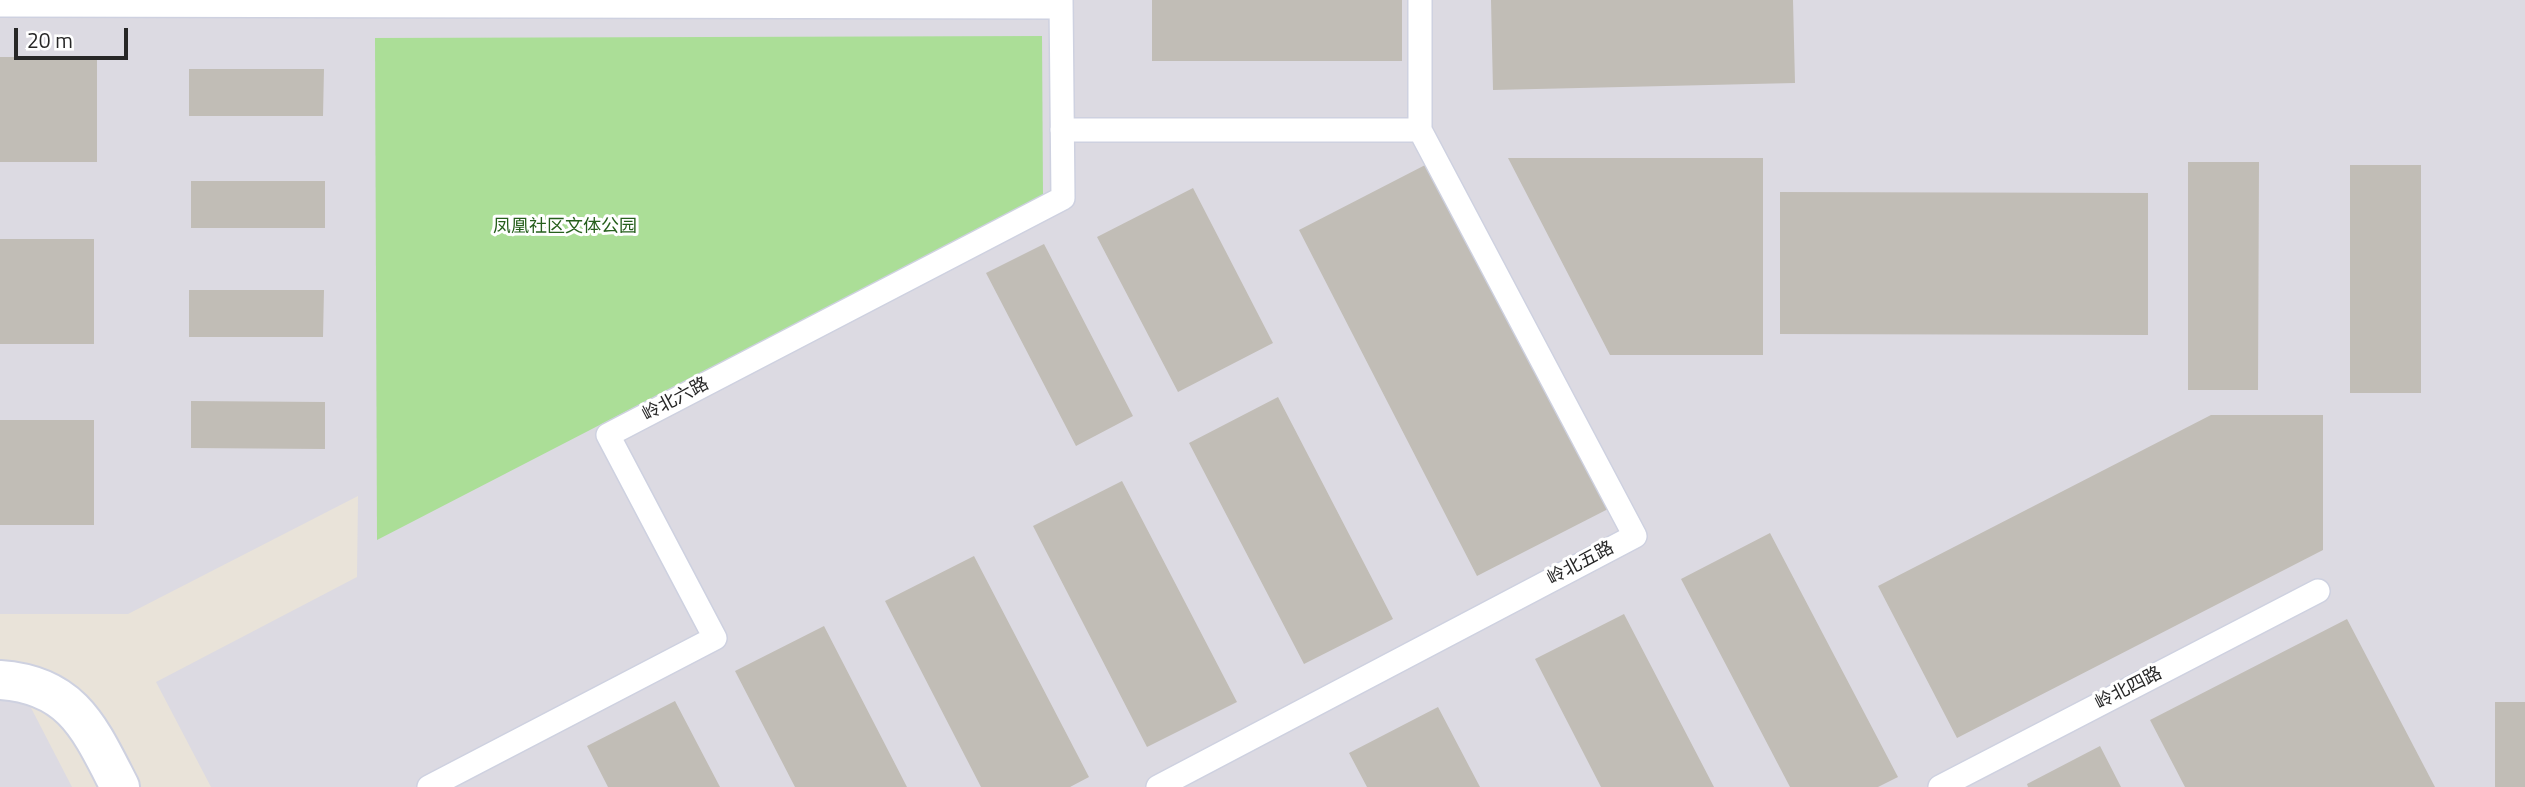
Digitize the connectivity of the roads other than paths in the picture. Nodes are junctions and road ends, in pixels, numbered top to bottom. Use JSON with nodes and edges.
{"nodes":[{"id":1,"x":1420,"y":0,"type":"edge"},
{"id":2,"x":663,"y":3,"type":"edge"},
{"id":3,"x":1061,"y":3,"type":"edge"},
{"id":4,"x":0,"y":5,"type":"edge"},
{"id":5,"x":1062,"y":130,"type":"junction"},
{"id":6,"x":1420,"y":130,"type":"junction"},
{"id":7,"x":2318,"y":592,"type":"dead end"},
{"id":8,"x":0,"y":680,"type":"edge"},
{"id":9,"x":120,"y":787,"type":"edge"},
{"id":10,"x":429,"y":787,"type":"edge"},
{"id":11,"x":1158,"y":787,"type":"edge"},
{"id":12,"x":1940,"y":787,"type":"edge"}],
"edges":[{"from":1,"to":6,"type":"lane"},
{"from":2,"to":3,"type":"lane"},
{"from":2,"to":4,"type":"lane"},
{"from":3,"to":5,"type":"lane","name":"岭北六路"},
{"from":5,"to":6,"type":"lane"},
{"from":5,"to":10,"type":"lane","name":"岭北六路"},
{"from":6,"to":11,"type":"lane","name":"岭北五路"},
{"from":7,"to":12,"type":"lane","name":"岭北四路"},
{"from":8,"to":9,"type":"street"}]}
